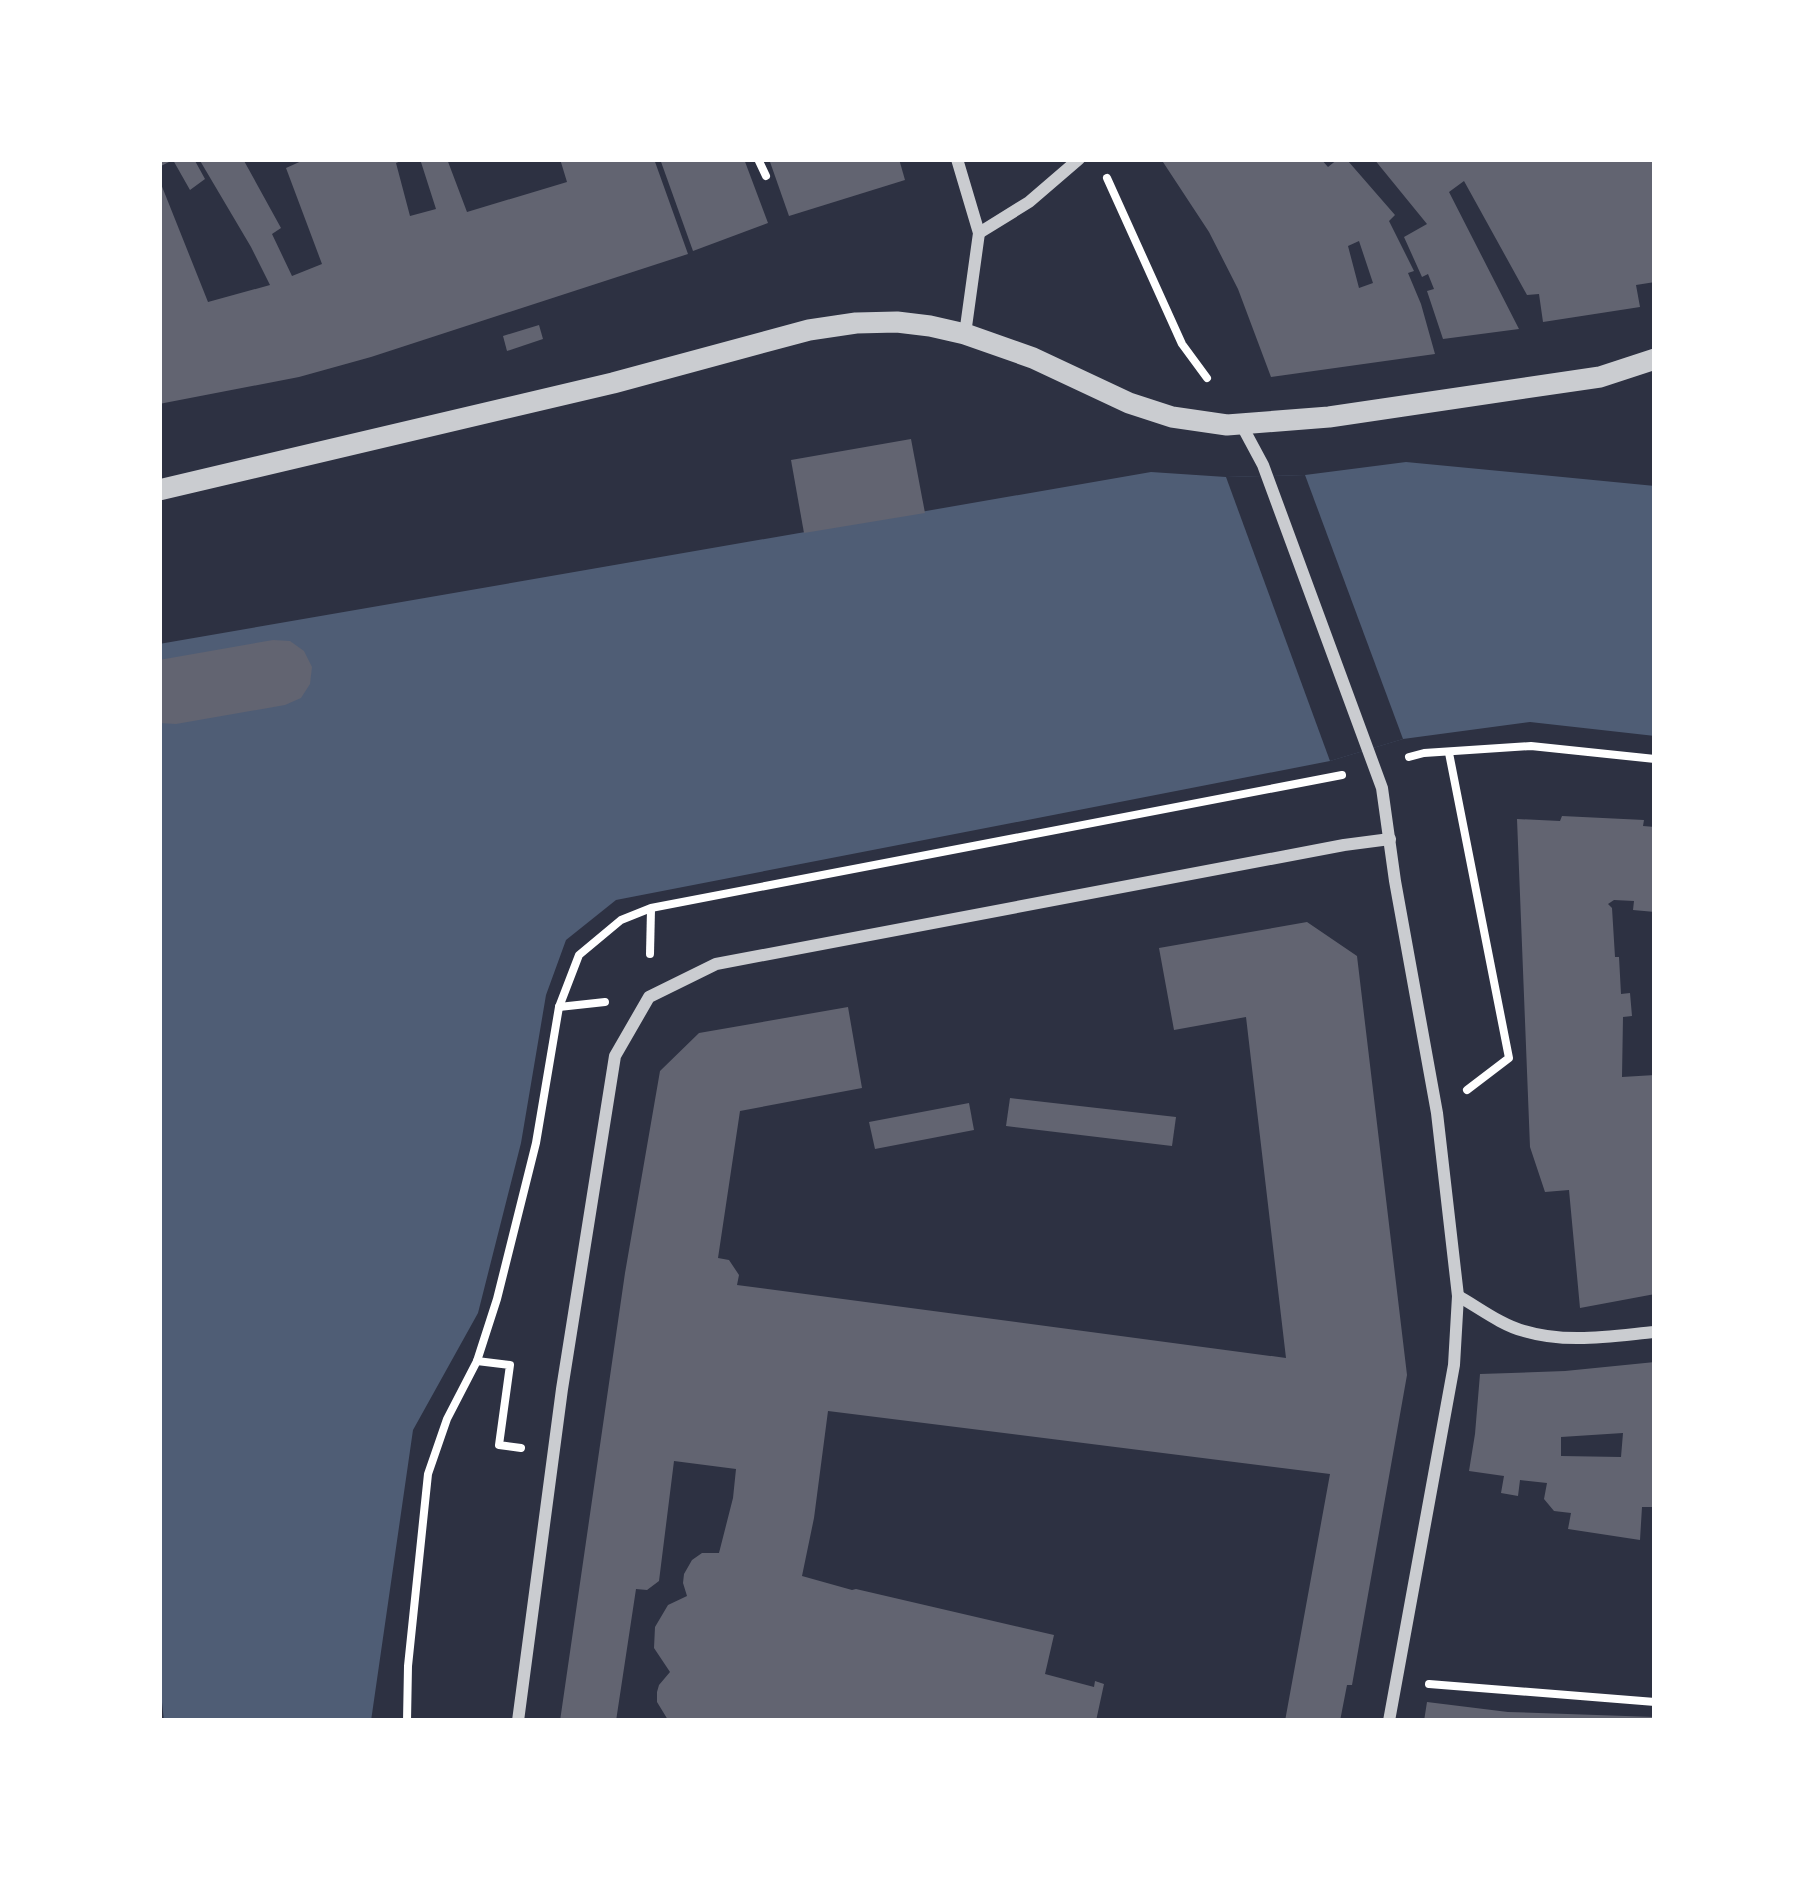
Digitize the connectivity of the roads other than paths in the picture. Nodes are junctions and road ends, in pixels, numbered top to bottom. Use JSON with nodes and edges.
{"nodes":[{"id":1,"x":957,"y":159,"type":"edge"},
{"id":2,"x":1079,"y":159,"type":"edge"},
{"id":3,"x":979,"y":233,"type":"junction"},
{"id":4,"x":964,"y":334,"type":"junction"},
{"id":5,"x":1655,"y":359,"type":"edge"},
{"id":6,"x":1240,"y":423,"type":"junction"},
{"id":7,"x":159,"y":490,"type":"edge"},
{"id":8,"x":1390,"y":839,"type":"junction"},
{"id":9,"x":1458,"y":1296,"type":"junction"},
{"id":10,"x":1655,"y":1332,"type":"edge"},
{"id":11,"x":518,"y":1721,"type":"edge"},
{"id":12,"x":1389,"y":1721,"type":"edge"}],
"edges":[{"from":1,"to":3,"type":"street"},
{"from":2,"to":3,"type":"street"},
{"from":3,"to":4,"type":"street"},
{"from":4,"to":6,"type":"street"},
{"from":4,"to":7,"type":"street"},
{"from":5,"to":6,"type":"street"},
{"from":6,"to":8,"type":"street"},
{"from":8,"to":9,"type":"street"},
{"from":8,"to":11,"type":"street"},
{"from":9,"to":10,"type":"street"},
{"from":9,"to":12,"type":"street"}]}
